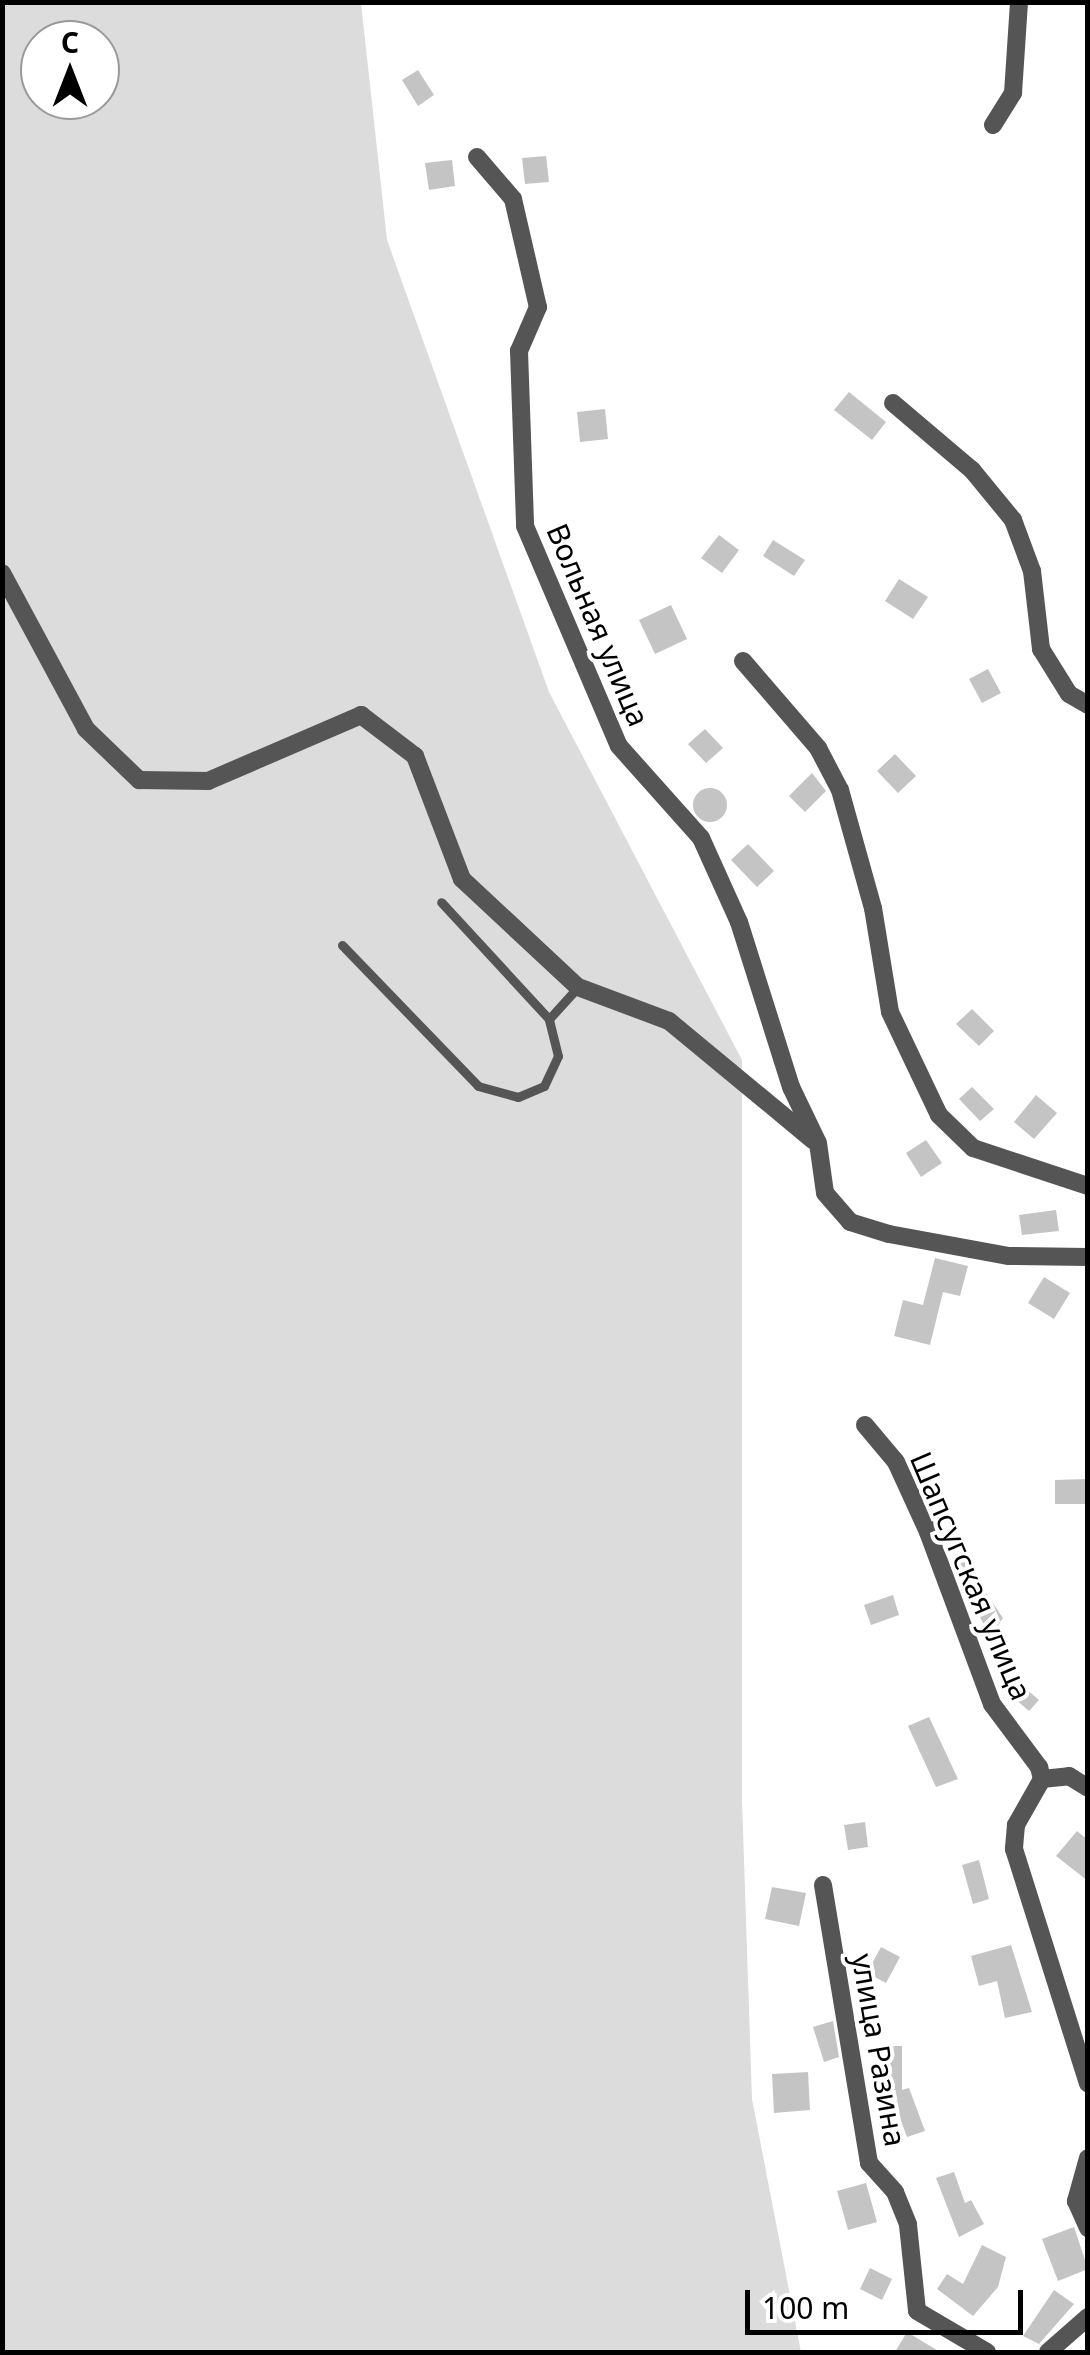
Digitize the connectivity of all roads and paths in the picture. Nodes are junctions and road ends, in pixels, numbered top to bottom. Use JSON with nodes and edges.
{"nodes":[{"id":1,"x":1019,"y":2,"type":"edge"},
{"id":2,"x":993,"y":125,"type":"dead end"},
{"id":3,"x":477,"y":157,"type":"dead end"},
{"id":4,"x":893,"y":403,"type":"dead end"},
{"id":5,"x":2,"y":572,"type":"edge"},
{"id":6,"x":743,"y":660,"type":"dead end"},
{"id":7,"x":1088,"y":705,"type":"edge"},
{"id":8,"x":441,"y":902,"type":"dead end"},
{"id":9,"x":342,"y":945,"type":"dead end"},
{"id":10,"x":578,"y":987,"type":"junction"},
{"id":11,"x":549,"y":1019,"type":"junction"},
{"id":12,"x":818,"y":1144,"type":"junction"},
{"id":13,"x":1088,"y":1186,"type":"edge"},
{"id":14,"x":1088,"y":1257,"type":"edge"},
{"id":15,"x":866,"y":1425,"type":"dead end"},
{"id":16,"x":1042,"y":1779,"type":"junction"},
{"id":17,"x":1088,"y":1788,"type":"edge"},
{"id":18,"x":823,"y":1885,"type":"dead end"},
{"id":19,"x":1088,"y":2084,"type":"edge"},
{"id":20,"x":1088,"y":2158,"type":"edge"},
{"id":21,"x":1088,"y":2228,"type":"edge"},
{"id":22,"x":1088,"y":2316,"type":"edge"},
{"id":23,"x":987,"y":2352,"type":"edge"},
{"id":24,"x":1048,"y":2352,"type":"edge"}],
"edges":[{"from":1,"to":2,"type":"street"},
{"from":3,"to":12,"type":"street","name":"Вольная улица"},
{"from":4,"to":7,"type":"street"},
{"from":5,"to":10,"type":"street"},
{"from":6,"to":13,"type":"street"},
{"from":8,"to":11,"type":"lane"},
{"from":9,"to":11,"type":"lane"},
{"from":10,"to":11,"type":"lane"},
{"from":10,"to":12,"type":"street"},
{"from":12,"to":14,"type":"street","name":"Вольная улица"},
{"from":15,"to":16,"type":"street","name":"Шапсугская улица"},
{"from":16,"to":17,"type":"street"},
{"from":16,"to":19,"type":"street"},
{"from":18,"to":23,"type":"street","name":"улица Разина"},
{"from":20,"to":21,"type":"street"},
{"from":22,"to":24,"type":"street"}]}
